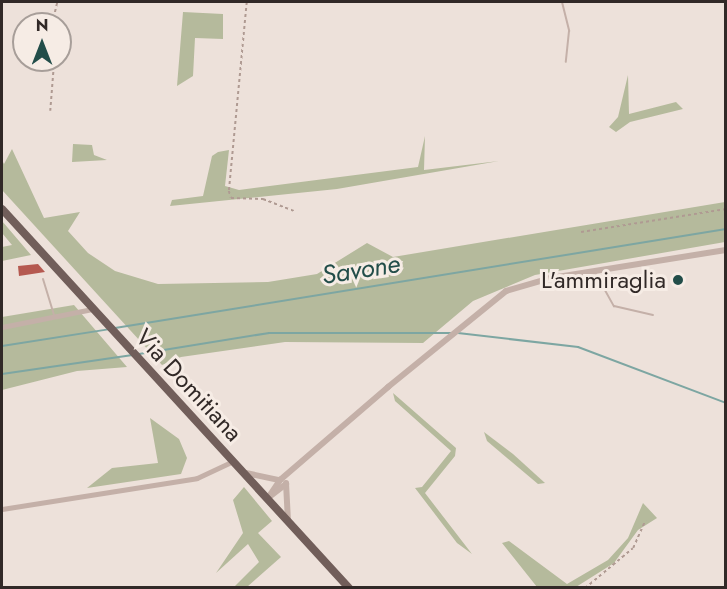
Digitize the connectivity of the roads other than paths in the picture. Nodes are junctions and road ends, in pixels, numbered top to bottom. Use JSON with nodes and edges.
{"nodes":[{"id":1,"x":562,"y":2,"type":"edge"},
{"id":2,"x":2,"y":6,"type":"edge"},
{"id":3,"x":2,"y":43,"type":"edge"},
{"id":4,"x":566,"y":62,"type":"dead end"},
{"id":5,"x":2,"y":209,"type":"edge"},
{"id":6,"x":726,"y":250,"type":"edge"},
{"id":7,"x":595,"y":271,"type":"junction"},
{"id":8,"x":43,"y":279,"type":"dead end"},
{"id":9,"x":94,"y":311,"type":"junction"},
{"id":10,"x":653,"y":315,"type":"dead end"},
{"id":11,"x":54,"y":319,"type":"junction"},
{"id":12,"x":2,"y":327,"type":"edge"},
{"id":13,"x":233,"y":461,"type":"junction"},
{"id":14,"x":243,"y":471,"type":"junction"},
{"id":15,"x":283,"y":482,"type":"junction"},
{"id":16,"x":268,"y":498,"type":"junction"},
{"id":17,"x":2,"y":509,"type":"edge"},
{"id":18,"x":289,"y":520,"type":"junction"},
{"id":19,"x":349,"y":588,"type":"edge"}],
"edges":[{"from":1,"to":4,"type":"lane"},
{"from":2,"to":3,"type":"lane"},
{"from":5,"to":9,"type":"main road","name":"Via Domitiana"},
{"from":6,"to":7,"type":"street"},
{"from":7,"to":10,"type":"lane"},
{"from":7,"to":15,"type":"street"},
{"from":8,"to":11,"type":"lane"},
{"from":9,"to":11,"type":"street"},
{"from":9,"to":13,"type":"main road","name":"Via Domitiana"},
{"from":11,"to":12,"type":"street"},
{"from":13,"to":14,"type":"main road","name":"Via Domitiana"},
{"from":13,"to":17,"type":"street"},
{"from":14,"to":15,"type":"street"},
{"from":14,"to":16,"type":"main road","name":"Via Domitiana"},
{"from":15,"to":16,"type":"street"},
{"from":15,"to":18,"type":"street"},
{"from":16,"to":18,"type":"main road","name":"Via Domitiana"},
{"from":18,"to":19,"type":"main road","name":"Via Domitiana"}]}
